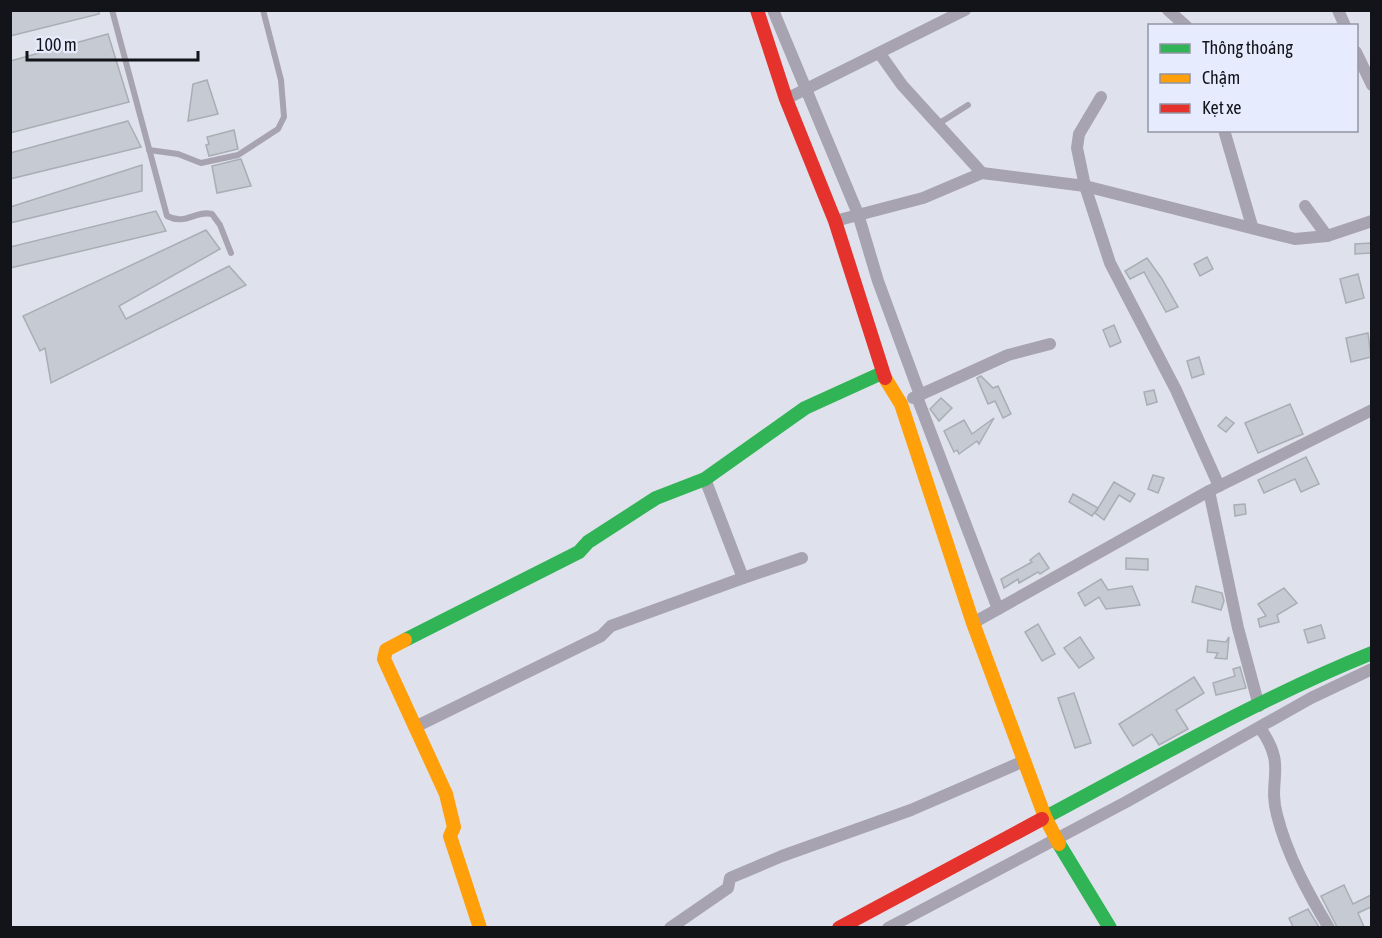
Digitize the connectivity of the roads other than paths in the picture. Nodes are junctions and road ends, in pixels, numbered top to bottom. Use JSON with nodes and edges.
{"nodes":[{"id":1,"x":263,"y":10,"type":"edge"},
{"id":2,"x":757,"y":10,"type":"edge"},
{"id":3,"x":773,"y":10,"type":"edge"},
{"id":4,"x":965,"y":10,"type":"edge"},
{"id":5,"x":1168,"y":10,"type":"edge"},
{"id":6,"x":1338,"y":10,"type":"edge"},
{"id":7,"x":112,"y":11,"type":"edge"},
{"id":8,"x":1184,"y":24,"type":"edge"},
{"id":9,"x":1344,"y":24,"type":"edge"},
{"id":10,"x":880,"y":54,"type":"junction"},
{"id":11,"x":1358,"y":57,"type":"edge"},
{"id":12,"x":1371,"y":86,"type":"edge"},
{"id":13,"x":804,"y":90,"type":"junction"},
{"id":14,"x":1101,"y":97,"type":"dead end"},
{"id":15,"x":786,"y":99,"type":"junction"},
{"id":16,"x":968,"y":105,"type":"dead end"},
{"id":17,"x":938,"y":124,"type":"junction"},
{"id":18,"x":1225,"y":132,"type":"edge"},
{"id":19,"x":149,"y":150,"type":"junction"},
{"id":20,"x":981,"y":173,"type":"junction"},
{"id":21,"x":1085,"y":186,"type":"junction"},
{"id":22,"x":1305,"y":206,"type":"dead end"},
{"id":23,"x":858,"y":214,"type":"junction"},
{"id":24,"x":835,"y":221,"type":"junction"},
{"id":25,"x":1371,"y":221,"type":"edge"},
{"id":26,"x":1252,"y":226,"type":"junction"},
{"id":27,"x":1327,"y":236,"type":"junction"},
{"id":28,"x":231,"y":253,"type":"dead end"},
{"id":29,"x":1050,"y":344,"type":"dead end"},
{"id":30,"x":882,"y":373,"type":"junction"},
{"id":31,"x":919,"y":396,"type":"junction"},
{"id":32,"x":901,"y":404,"type":"junction"},
{"id":33,"x":1371,"y":410,"type":"edge"},
{"id":34,"x":705,"y":479,"type":"junction"},
{"id":35,"x":1214,"y":488,"type":"junction"},
{"id":36,"x":802,"y":558,"type":"dead end"},
{"id":37,"x":743,"y":578,"type":"junction"},
{"id":38,"x":998,"y":609,"type":"junction"},
{"id":39,"x":973,"y":623,"type":"junction"},
{"id":40,"x":1371,"y":653,"type":"edge"},
{"id":41,"x":1371,"y":669,"type":"edge"},
{"id":42,"x":1259,"y":706,"type":"junction"},
{"id":43,"x":416,"y":727,"type":"junction"},
{"id":44,"x":1260,"y":728,"type":"junction"},
{"id":45,"x":1024,"y":761,"type":"junction"},
{"id":46,"x":1046,"y":818,"type":"junction"},
{"id":47,"x":1055,"y":838,"type":"junction"},
{"id":48,"x":480,"y":927,"type":"edge"},
{"id":49,"x":670,"y":927,"type":"edge"},
{"id":50,"x":839,"y":927,"type":"edge"},
{"id":51,"x":888,"y":927,"type":"edge"},
{"id":52,"x":1110,"y":927,"type":"edge"},
{"id":53,"x":1329,"y":927,"type":"edge"}],
"edges":[{"from":1,"to":19,"type":"lane"},
{"from":2,"to":15,"type":"street"},
{"from":3,"to":13,"type":"street"},
{"from":4,"to":10,"type":"street"},
{"from":5,"to":8,"type":"street"},
{"from":6,"to":9,"type":"street"},
{"from":7,"to":19,"type":"lane"},
{"from":10,"to":13,"type":"street"},
{"from":10,"to":17,"type":"street"},
{"from":11,"to":12,"type":"street"},
{"from":13,"to":15,"type":"street"},
{"from":13,"to":23,"type":"street"},
{"from":14,"to":21,"type":"street"},
{"from":15,"to":24,"type":"street"},
{"from":16,"to":17,"type":"lane"},
{"from":17,"to":20,"type":"street"},
{"from":18,"to":26,"type":"street"},
{"from":19,"to":28,"type":"lane"},
{"from":20,"to":21,"type":"street"},
{"from":20,"to":23,"type":"street"},
{"from":21,"to":26,"type":"street"},
{"from":21,"to":35,"type":"street"},
{"from":22,"to":27,"type":"street"},
{"from":23,"to":24,"type":"street"},
{"from":23,"to":31,"type":"street"},
{"from":24,"to":30,"type":"street"},
{"from":25,"to":27,"type":"street"},
{"from":26,"to":27,"type":"street"},
{"from":29,"to":31,"type":"street"},
{"from":30,"to":32,"type":"street"},
{"from":30,"to":34,"type":"street"},
{"from":31,"to":32,"type":"street"},
{"from":31,"to":38,"type":"street"},
{"from":32,"to":39,"type":"street"},
{"from":33,"to":35,"type":"street"},
{"from":34,"to":37,"type":"street"},
{"from":34,"to":43,"type":"street"},
{"from":35,"to":38,"type":"street"},
{"from":35,"to":42,"type":"street"},
{"from":36,"to":37,"type":"street"},
{"from":37,"to":43,"type":"street"},
{"from":38,"to":39,"type":"street"},
{"from":39,"to":45,"type":"street"},
{"from":40,"to":42,"type":"street"},
{"from":41,"to":44,"type":"street"},
{"from":42,"to":46,"type":"street"},
{"from":43,"to":48,"type":"street"},
{"from":44,"to":47,"type":"street"},
{"from":44,"to":53,"type":"street"},
{"from":45,"to":46,"type":"street"},
{"from":45,"to":49,"type":"street"},
{"from":46,"to":47,"type":"street"},
{"from":46,"to":50,"type":"street"},
{"from":47,"to":51,"type":"street"},
{"from":47,"to":52,"type":"street"}]}
